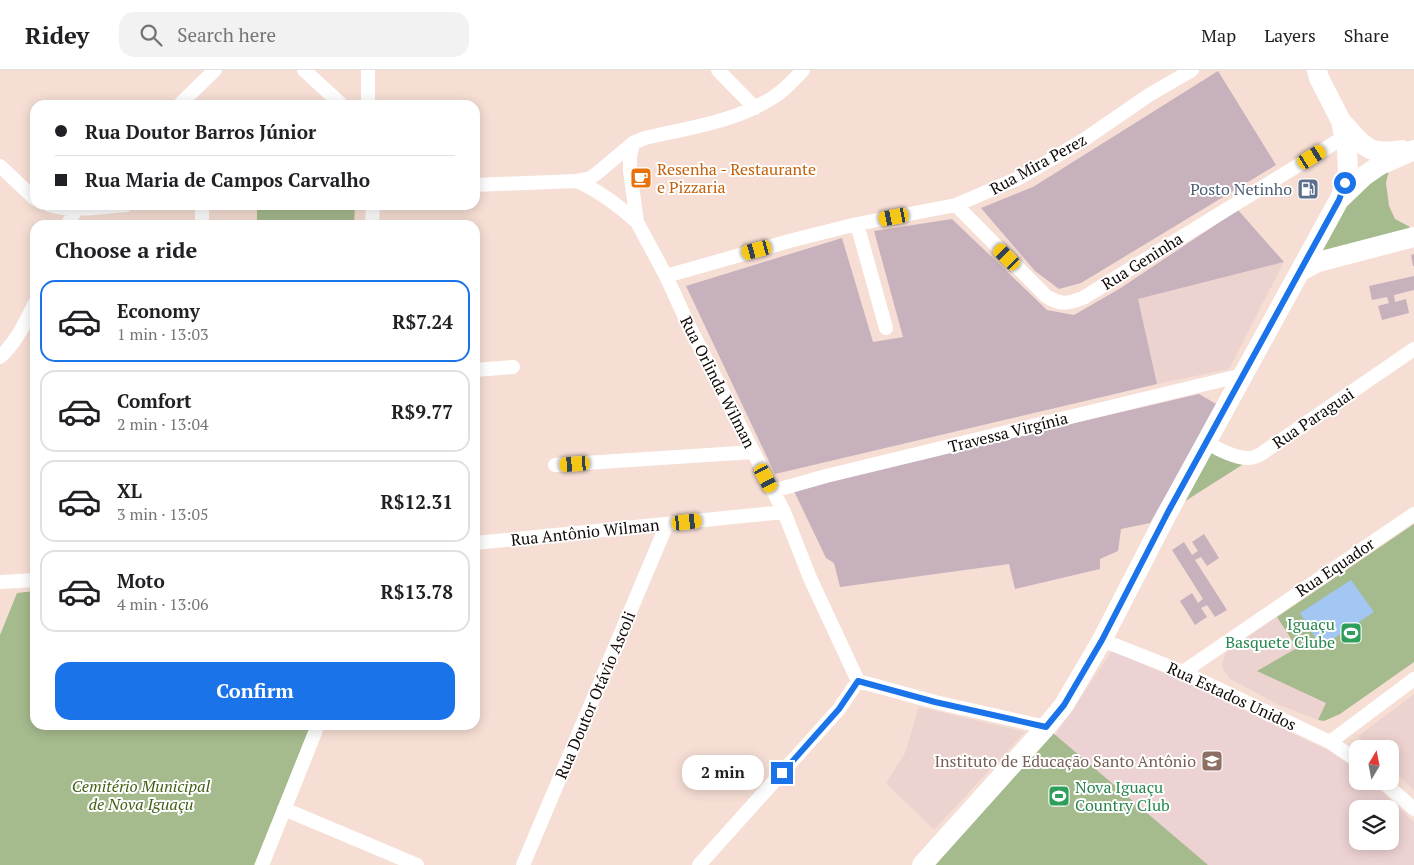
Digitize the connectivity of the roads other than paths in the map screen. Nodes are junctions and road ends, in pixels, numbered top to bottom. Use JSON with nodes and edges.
{"nodes":[{"id":1,"x":215,"y":70,"type":"edge"},
{"id":2,"x":304,"y":70,"type":"edge"},
{"id":3,"x":368,"y":70,"type":"edge"},
{"id":4,"x":718,"y":70,"type":"edge"},
{"id":5,"x":803,"y":70,"type":"edge"},
{"id":6,"x":1192,"y":70,"type":"edge"},
{"id":7,"x":1317,"y":73,"type":"edge"},
{"id":8,"x":184,"y":100,"type":"edge"},
{"id":9,"x":337,"y":100,"type":"edge"},
{"id":10,"x":368,"y":100,"type":"edge"},
{"id":11,"x":755,"y":108,"type":"junction"},
{"id":12,"x":1342,"y":129,"type":"junction"},
{"id":13,"x":633,"y":143,"type":"junction"},
{"id":14,"x":1414,"y":149,"type":"edge"},
{"id":15,"x":0,"y":166,"type":"edge"},
{"id":16,"x":576,"y":181,"type":"junction"},
{"id":17,"x":480,"y":185,"type":"edge"},
{"id":18,"x":30,"y":196,"type":"edge"},
{"id":19,"x":1339,"y":200,"type":"junction"},
{"id":20,"x":956,"y":205,"type":"junction"},
{"id":21,"x":637,"y":222,"type":"junction"},
{"id":22,"x":857,"y":224,"type":"junction"},
{"id":23,"x":1414,"y":237,"type":"edge"},
{"id":24,"x":1301,"y":271,"type":"junction"},
{"id":25,"x":666,"y":276,"type":"junction"},
{"id":26,"x":30,"y":314,"type":"edge"},
{"id":27,"x":886,"y":328,"type":"dead end"},
{"id":28,"x":1414,"y":349,"type":"edge"},
{"id":29,"x":0,"y":356,"type":"edge"},
{"id":30,"x":513,"y":367,"type":"dead end"},
{"id":31,"x":480,"y":370,"type":"edge"},
{"id":32,"x":1243,"y":375,"type":"junction"},
{"id":33,"x":1207,"y":442,"type":"junction"},
{"id":34,"x":753,"y":452,"type":"junction"},
{"id":35,"x":555,"y":465,"type":"dead end"},
{"id":36,"x":773,"y":491,"type":"junction"},
{"id":37,"x":784,"y":512,"type":"junction"},
{"id":38,"x":1414,"y":514,"type":"edge"},
{"id":39,"x":668,"y":524,"type":"junction"},
{"id":40,"x":480,"y":543,"type":"edge"},
{"id":41,"x":30,"y":581,"type":"edge"},
{"id":42,"x":2,"y":586,"type":"edge"},
{"id":43,"x":1102,"y":640,"type":"junction"},
{"id":44,"x":1183,"y":672,"type":"junction"},
{"id":45,"x":1414,"y":680,"type":"edge"},
{"id":46,"x":858,"y":681,"type":"junction"},
{"id":47,"x":1046,"y":727,"type":"junction"},
{"id":48,"x":316,"y":730,"type":"edge"},
{"id":49,"x":1330,"y":742,"type":"junction"},
{"id":50,"x":1349,"y":755,"type":"edge"},
{"id":51,"x":1392,"y":790,"type":"edge"},
{"id":52,"x":284,"y":809,"type":"junction"},
{"id":53,"x":1414,"y":809,"type":"edge"},
{"id":54,"x":262,"y":865,"type":"edge"},
{"id":55,"x":417,"y":865,"type":"edge"},
{"id":56,"x":523,"y":865,"type":"edge"},
{"id":57,"x":700,"y":865,"type":"edge"},
{"id":58,"x":922,"y":865,"type":"edge"}],
"edges":[{"from":1,"to":8,"type":"street"},
{"from":2,"to":9,"type":"street"},
{"from":3,"to":10,"type":"street"},
{"from":4,"to":11,"type":"street"},
{"from":5,"to":11,"type":"street"},
{"from":6,"to":20,"type":"street","name":"Rua Mira Perez"},
{"from":7,"to":12,"type":"main road"},
{"from":11,"to":13,"type":"street"},
{"from":12,"to":14,"type":"main road"},
{"from":12,"to":19,"type":"main road"},
{"from":12,"to":20,"type":"street","name":"Rua Geninha"},
{"from":13,"to":16,"type":"street"},
{"from":13,"to":21,"type":"street","name":"Rua Orlinda Wilman"},
{"from":14,"to":19,"type":"main road"},
{"from":15,"to":18,"type":"street"},
{"from":16,"to":17,"type":"street"},
{"from":16,"to":21,"type":"street"},
{"from":19,"to":24,"type":"main road"},
{"from":20,"to":22,"type":"street","name":"Rua Mira Perez"},
{"from":21,"to":25,"type":"street","name":"Rua Orlinda Wilman"},
{"from":22,"to":25,"type":"street","name":"Rua Mira Perez"},
{"from":22,"to":27,"type":"street"},
{"from":23,"to":24,"type":"main road"},
{"from":24,"to":32,"type":"main road"},
{"from":25,"to":34,"type":"street","name":"Rua Orlinda Wilman"},
{"from":26,"to":29,"type":"street"},
{"from":28,"to":33,"type":"street","name":"Rua Paraguai"},
{"from":30,"to":31,"type":"street"},
{"from":32,"to":33,"type":"main road"},
{"from":32,"to":36,"type":"street","name":"Travessa Virgínia"},
{"from":33,"to":43,"type":"main road"},
{"from":34,"to":35,"type":"street"},
{"from":34,"to":36,"type":"street","name":"Rua Orlinda Wilman"},
{"from":36,"to":37,"type":"street","name":"Rua Orlinda Wilman"},
{"from":37,"to":39,"type":"street","name":"Rua Antônio Wilman"},
{"from":37,"to":46,"type":"street","name":"Rua Orlinda Wilman"},
{"from":38,"to":44,"type":"street","name":"Rua Equador"},
{"from":39,"to":40,"type":"street","name":"Rua Antônio Wilman"},
{"from":39,"to":56,"type":"street","name":"Rua Doutor Otávio Ascoli"},
{"from":41,"to":42,"type":"street"},
{"from":43,"to":44,"type":"street","name":"Rua Estados Unidos"},
{"from":43,"to":47,"type":"main road"},
{"from":44,"to":49,"type":"street","name":"Rua Estados Unidos"},
{"from":45,"to":49,"type":"street"},
{"from":46,"to":47,"type":"street"},
{"from":46,"to":57,"type":"street"},
{"from":47,"to":58,"type":"main road"},
{"from":48,"to":52,"type":"street"},
{"from":49,"to":50,"type":"street","name":"Rua Estados Unidos"},
{"from":51,"to":53,"type":"street"},
{"from":52,"to":54,"type":"street"},
{"from":52,"to":55,"type":"street"}]}
